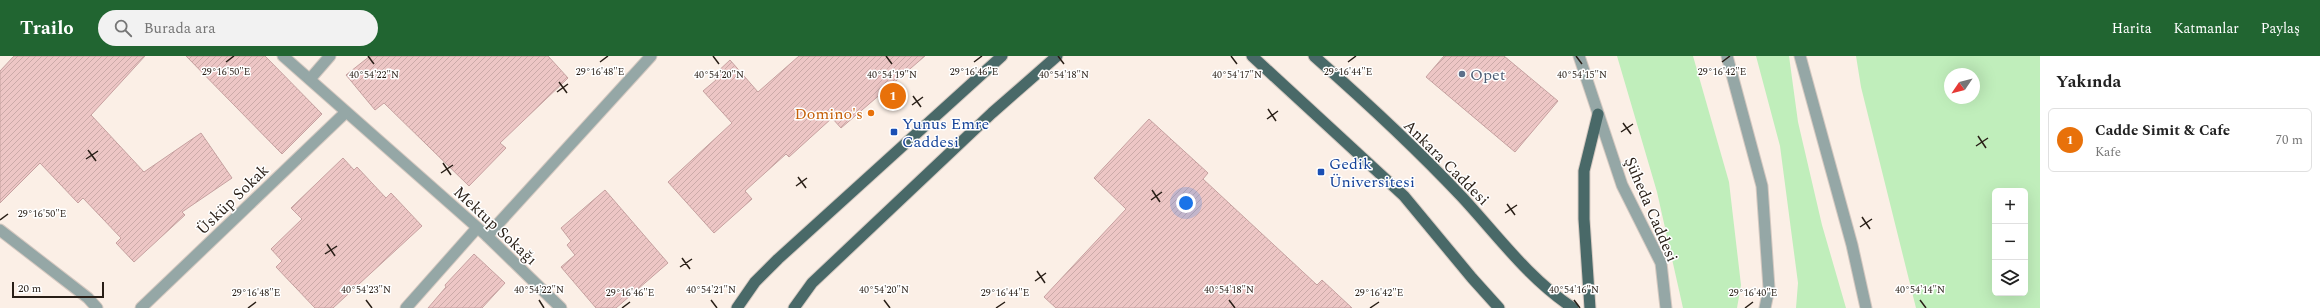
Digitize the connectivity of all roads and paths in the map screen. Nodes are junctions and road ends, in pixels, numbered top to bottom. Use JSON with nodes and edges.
{"nodes":[{"id":1,"x":283,"y":56,"type":"edge"},
{"id":2,"x":330,"y":56,"type":"edge"},
{"id":3,"x":651,"y":56,"type":"edge"},
{"id":4,"x":1002,"y":56,"type":"edge"},
{"id":5,"x":1057,"y":56,"type":"edge"},
{"id":6,"x":1252,"y":56,"type":"edge"},
{"id":7,"x":1314,"y":56,"type":"edge"},
{"id":8,"x":1579,"y":56,"type":"edge"},
{"id":9,"x":1727,"y":56,"type":"edge"},
{"id":10,"x":1800,"y":56,"type":"edge"},
{"id":11,"x":310,"y":80,"type":"junction"},
{"id":12,"x":345,"y":112,"type":"junction"},
{"id":13,"x":1598,"y":114,"type":"junction"},
{"id":14,"x":477,"y":228,"type":"junction"},
{"id":15,"x":1,"y":232,"type":"edge"},
{"id":16,"x":487,"y":236,"type":"junction"},
{"id":17,"x":97,"y":308,"type":"edge"},
{"id":18,"x":141,"y":308,"type":"edge"},
{"id":19,"x":406,"y":308,"type":"edge"},
{"id":20,"x":561,"y":308,"type":"edge"},
{"id":21,"x":737,"y":308,"type":"edge"},
{"id":22,"x":794,"y":308,"type":"edge"},
{"id":23,"x":1499,"y":308,"type":"edge"},
{"id":24,"x":1573,"y":308,"type":"edge"},
{"id":25,"x":1590,"y":308,"type":"edge"},
{"id":26,"x":1666,"y":308,"type":"edge"},
{"id":27,"x":1765,"y":308,"type":"edge"},
{"id":28,"x":1866,"y":308,"type":"edge"}],
"edges":[{"from":1,"to":11,"type":"street","name":"Mektup Sokağı"},
{"from":2,"to":11,"type":"street"},
{"from":3,"to":16,"type":"street"},
{"from":4,"to":21,"type":"main road"},
{"from":5,"to":22,"type":"main road"},
{"from":6,"to":23,"type":"main road"},
{"from":7,"to":24,"type":"main road","name":"Ankara Caddesi"},
{"from":8,"to":13,"type":"street","name":"Şüheda Caddesi"},
{"from":9,"to":27,"type":"street"},
{"from":10,"to":28,"type":"street"},
{"from":11,"to":12,"type":"street","name":"Mektup Sokağı"},
{"from":12,"to":14,"type":"street","name":"Mektup Sokağı"},
{"from":12,"to":18,"type":"street","name":"Üsküp Sokak"},
{"from":13,"to":25,"type":"main road"},
{"from":13,"to":26,"type":"street","name":"Şüheda Caddesi"},
{"from":14,"to":16,"type":"street","name":"Mektup Sokağı"},
{"from":14,"to":19,"type":"street"},
{"from":15,"to":17,"type":"street"},
{"from":16,"to":20,"type":"street","name":"Mektup Sokağı"}]}
